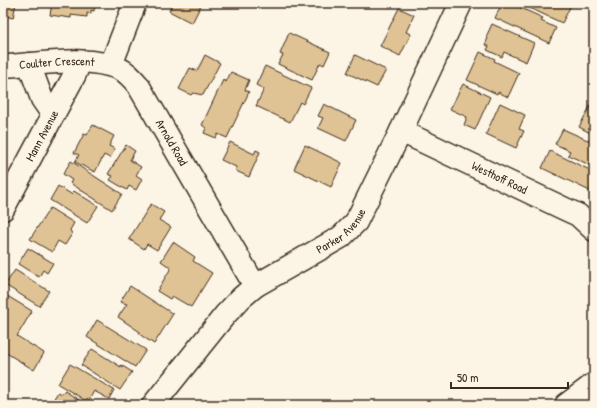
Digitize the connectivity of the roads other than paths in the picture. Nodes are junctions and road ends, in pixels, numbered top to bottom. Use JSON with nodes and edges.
{"nodes":[{"id":1,"x":135,"y":3,"type":"edge"},
{"id":2,"x":461,"y":3,"type":"edge"},
{"id":3,"x":80,"y":62,"type":"junction"},
{"id":4,"x":29,"y":64,"type":"junction"},
{"id":5,"x":111,"y":65,"type":"junction"},
{"id":6,"x":3,"y":66,"type":"edge"},
{"id":7,"x":53,"y":115,"type":"junction"},
{"id":8,"x":401,"y":131,"type":"junction"},
{"id":9,"x":3,"y":209,"type":"edge"},
{"id":10,"x":594,"y":230,"type":"edge"},
{"id":11,"x":255,"y":286,"type":"junction"},
{"id":12,"x":594,"y":384,"type":"edge"},
{"id":13,"x":153,"y":405,"type":"edge"},
{"id":14,"x":566,"y":405,"type":"edge"}],
"edges":[{"from":1,"to":5,"type":"street"},
{"from":2,"to":8,"type":"street","name":"Parker Avenue"},
{"from":3,"to":4,"type":"street","name":"Coulter Crescent"},
{"from":3,"to":5,"type":"street","name":"Coulter Crescent"},
{"from":3,"to":7,"type":"street","name":"Mann Avenue"},
{"from":4,"to":6,"type":"street","name":"Coulter Crescent"},
{"from":4,"to":7,"type":"street"},
{"from":5,"to":11,"type":"street","name":"Arnold Road"},
{"from":7,"to":9,"type":"street","name":"Mann Avenue"},
{"from":8,"to":10,"type":"street","name":"Westhoff Road"},
{"from":8,"to":11,"type":"street","name":"Parker Avenue"},
{"from":11,"to":13,"type":"street","name":"Parker Avenue"},
{"from":12,"to":14,"type":"street"}]}
